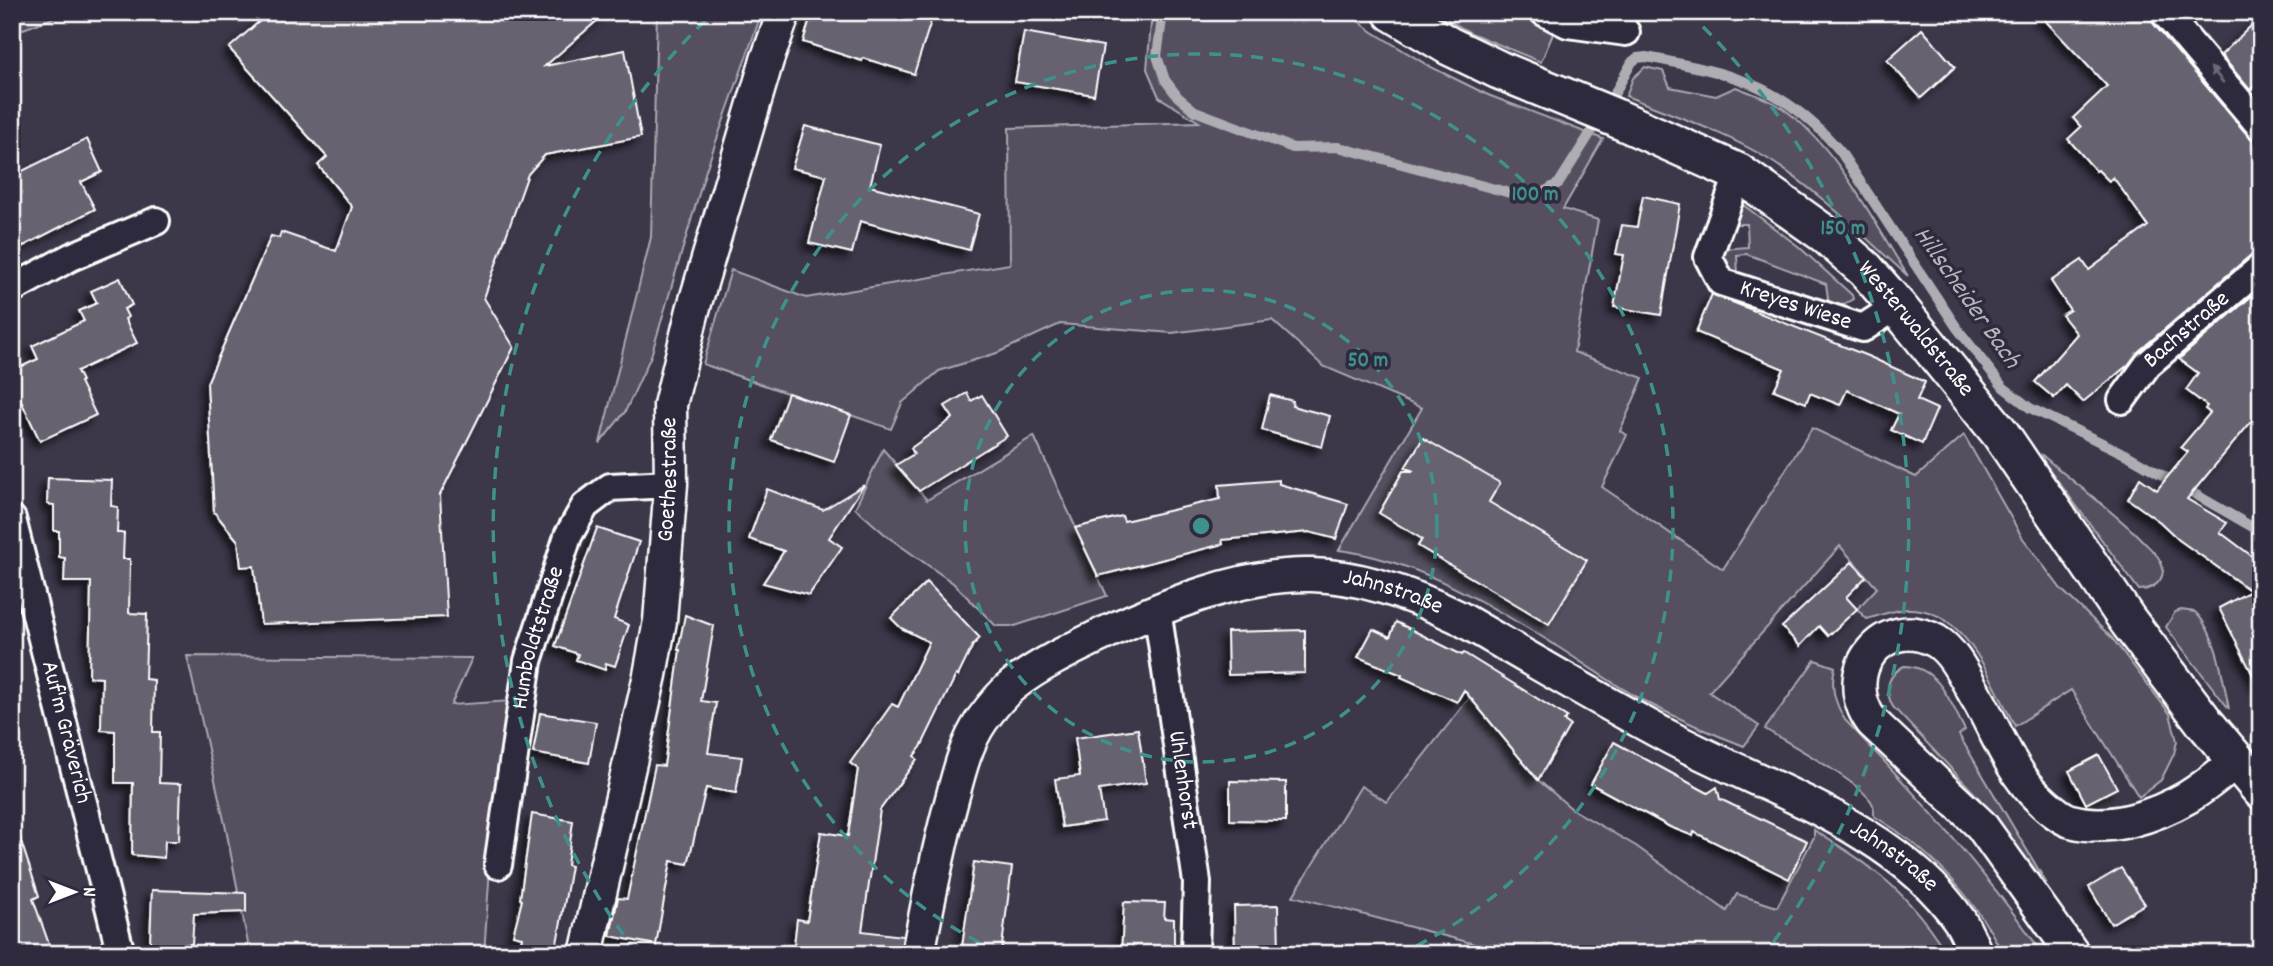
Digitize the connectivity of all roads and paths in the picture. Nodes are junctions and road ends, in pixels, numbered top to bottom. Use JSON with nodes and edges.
{"nodes":[{"id":1,"x":784,"y":12,"type":"edge"},
{"id":2,"x":1392,"y":12,"type":"edge"},
{"id":3,"x":1544,"y":12,"type":"edge"},
{"id":4,"x":2164,"y":12,"type":"edge"},
{"id":5,"x":1626,"y":32,"type":"dead end"},
{"id":6,"x":2261,"y":127,"type":"edge"},
{"id":7,"x":1739,"y":173,"type":"junction"},
{"id":8,"x":156,"y":221,"type":"dead end"},
{"id":9,"x":2261,"y":267,"type":"edge"},
{"id":10,"x":12,"y":289,"type":"edge"},
{"id":11,"x":1897,"y":306,"type":"junction"},
{"id":12,"x":2122,"y":400,"type":"dead end"},
{"id":13,"x":671,"y":484,"type":"junction"},
{"id":14,"x":12,"y":519,"type":"edge"},
{"id":15,"x":1157,"y":609,"type":"junction"},
{"id":16,"x":2235,"y":762,"type":"junction"},
{"id":17,"x":2261,"y":790,"type":"edge"},
{"id":18,"x":498,"y":865,"type":"dead end"},
{"id":19,"x":116,"y":951,"type":"edge"},
{"id":20,"x":586,"y":954,"type":"edge"},
{"id":21,"x":918,"y":954,"type":"edge"},
{"id":22,"x":1195,"y":954,"type":"edge"},
{"id":23,"x":1976,"y":954,"type":"edge"},
{"id":24,"x":2073,"y":954,"type":"edge"}],
"edges":[{"from":1,"to":13,"type":"street","name":"Goethestraße"},
{"from":2,"to":7,"type":"main road","name":"Westerwaldstraße"},
{"from":3,"to":5,"type":"street"},
{"from":6,"to":4,"type":"street","one_way":true},
{"from":7,"to":11,"type":"main road","name":"Westerwaldstraße"},
{"from":7,"to":11,"type":"street","name":"Kreyes Wiese"},
{"from":8,"to":10,"type":"street"},
{"from":9,"to":12,"type":"street","name":"Bachstraße"},
{"from":11,"to":16,"type":"main road","name":"Westerwaldstraße"},
{"from":13,"to":18,"type":"street","name":"Humboldtstraße"},
{"from":13,"to":20,"type":"street","name":"Goethestraße"},
{"from":14,"to":19,"type":"street","name":"Auf'm Gräverich"},
{"from":15,"to":21,"type":"street","name":"Jahnstraße"},
{"from":15,"to":22,"type":"street","name":"Uhlenhorst"},
{"from":15,"to":23,"type":"street","name":"Jahnstraße"},
{"from":16,"to":17,"type":"main road","name":"Westerwaldstraße"},
{"from":16,"to":24,"type":"street"}]}
